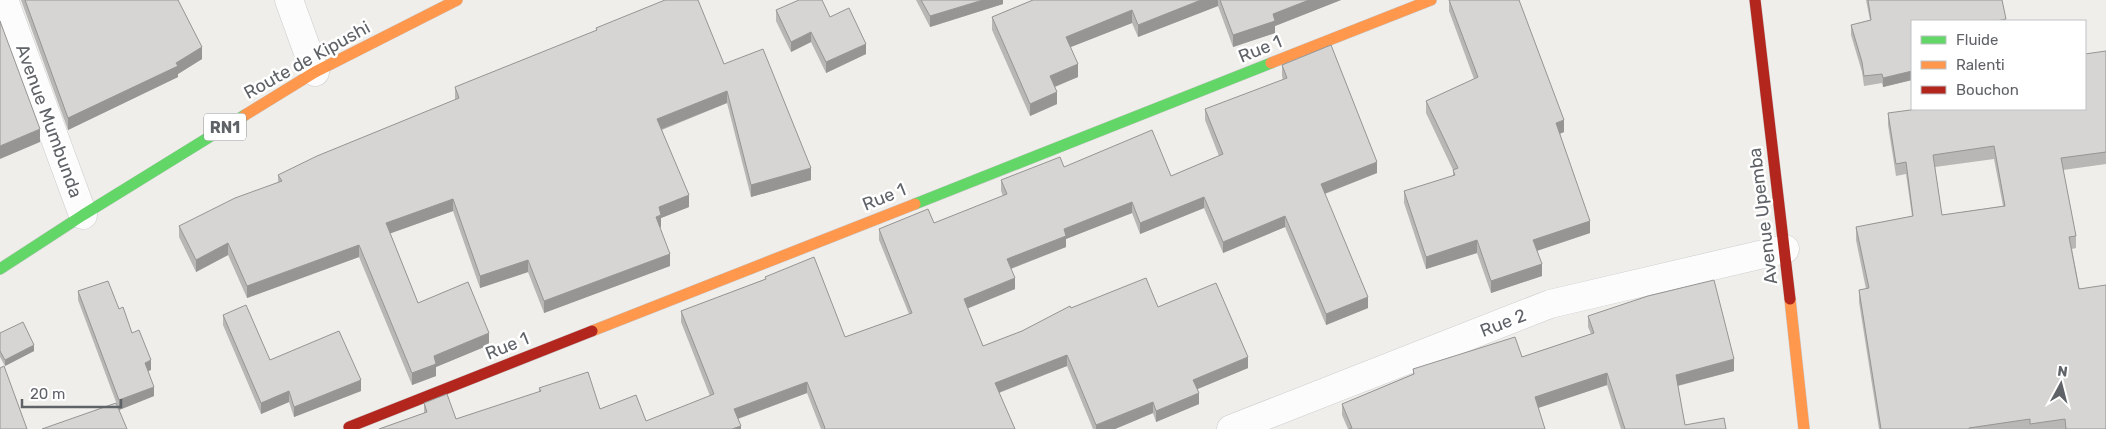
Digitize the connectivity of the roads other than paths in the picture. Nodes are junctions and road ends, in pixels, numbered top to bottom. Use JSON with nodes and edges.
{"nodes":[{"id":1,"x":4,"y":0,"type":"edge"},
{"id":2,"x":289,"y":0,"type":"edge"},
{"id":3,"x":457,"y":0,"type":"edge"},
{"id":4,"x":1431,"y":0,"type":"edge"},
{"id":5,"x":1755,"y":0,"type":"edge"},
{"id":6,"x":316,"y":72,"type":"junction"},
{"id":7,"x":83,"y":215,"type":"junction"},
{"id":8,"x":1785,"y":249,"type":"junction"},
{"id":9,"x":0,"y":269,"type":"edge"},
{"id":10,"x":349,"y":427,"type":"dead end"},
{"id":11,"x":1231,"y":429,"type":"edge"},
{"id":12,"x":1804,"y":429,"type":"edge"}],
"edges":[{"from":1,"to":7,"type":"street","name":"Avenue Mumbunda"},
{"from":2,"to":6,"type":"street"},
{"from":3,"to":6,"type":"main road","name":"Route de Kipushi","number":"RN1"},
{"from":4,"to":10,"type":"main road","name":"Rue 1"},
{"from":5,"to":8,"type":"main road","name":"Avenue Upemba"},
{"from":6,"to":7,"type":"main road","name":"Route de Kipushi","number":"RN1"},
{"from":7,"to":9,"type":"main road","name":"Route de Kipushi","number":"RN1"},
{"from":8,"to":11,"type":"street","name":"Rue 2"},
{"from":8,"to":12,"type":"main road","name":"Avenue Upemba"}]}
